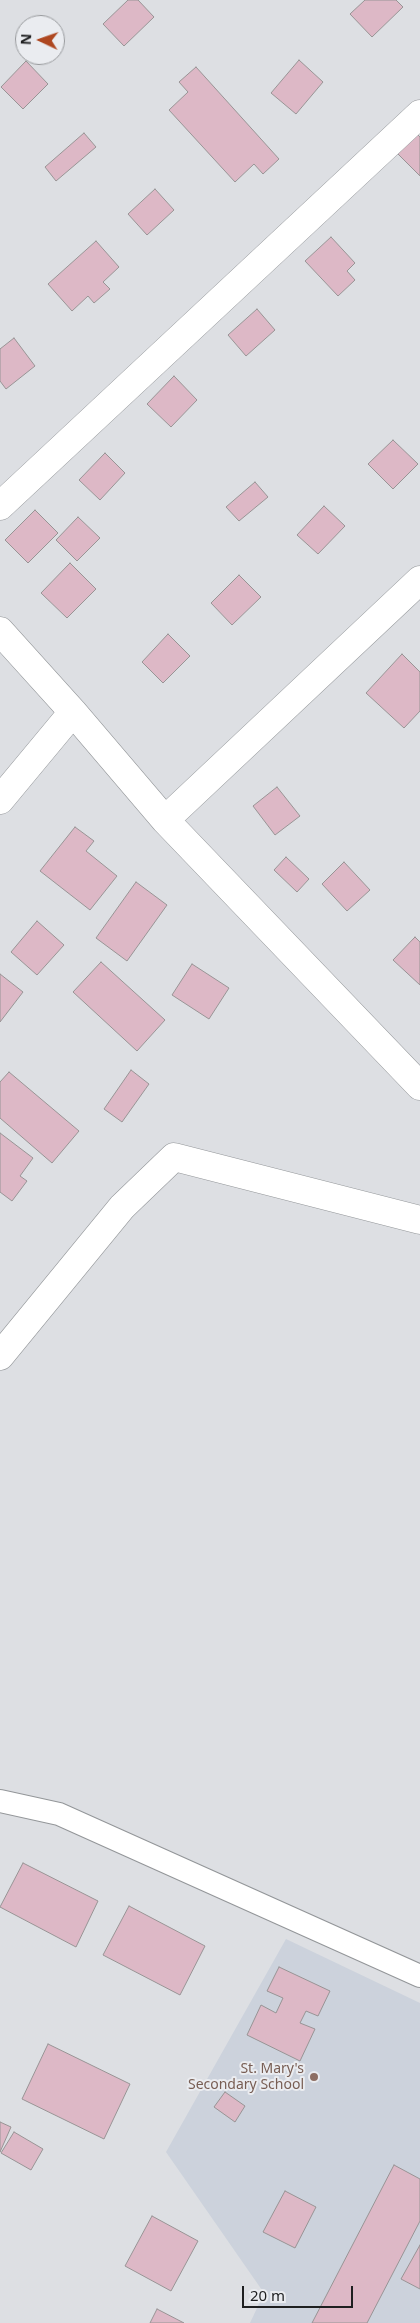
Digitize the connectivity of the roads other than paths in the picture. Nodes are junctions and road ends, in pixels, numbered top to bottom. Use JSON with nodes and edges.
{"nodes":[{"id":1,"x":420,"y":114,"type":"edge"},
{"id":2,"x":0,"y":506,"type":"edge"},
{"id":3,"x":416,"y":591,"type":"edge"},
{"id":4,"x":0,"y":631,"type":"edge"},
{"id":5,"x":73,"y":712,"type":"junction"},
{"id":6,"x":0,"y":800,"type":"edge"},
{"id":7,"x":165,"y":820,"type":"junction"},
{"id":8,"x":420,"y":1086,"type":"edge"},
{"id":9,"x":420,"y":1220,"type":"edge"},
{"id":10,"x":0,"y":1356,"type":"edge"},
{"id":11,"x":0,"y":1800,"type":"edge"},
{"id":12,"x":420,"y":1976,"type":"edge"}],
"edges":[{"from":1,"to":2,"type":"street"},
{"from":3,"to":7,"type":"street"},
{"from":4,"to":5,"type":"street"},
{"from":5,"to":6,"type":"street"},
{"from":5,"to":7,"type":"street"},
{"from":7,"to":8,"type":"street"},
{"from":9,"to":10,"type":"street"},
{"from":11,"to":12,"type":"lane"}]}
